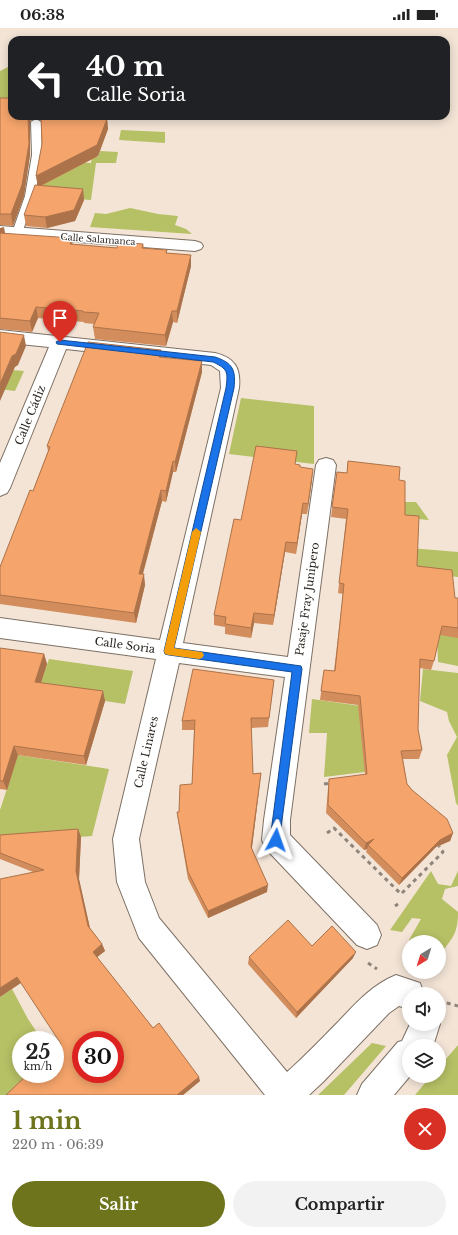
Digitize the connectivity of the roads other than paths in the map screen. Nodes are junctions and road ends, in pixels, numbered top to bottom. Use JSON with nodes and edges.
{"nodes":[{"id":1,"x":36,"y":122,"type":"dead end"},
{"id":2,"x":0,"y":231,"type":"edge"},
{"id":3,"x":17,"y":233,"type":"junction"},
{"id":4,"x":195,"y":246,"type":"dead end"},
{"id":5,"x":0,"y":336,"type":"edge"},
{"id":6,"x":60,"y":342,"type":"junction"},
{"id":7,"x":326,"y":465,"type":"dead end"},
{"id":8,"x":0,"y":488,"type":"edge"},
{"id":9,"x":0,"y":628,"type":"edge"},
{"id":10,"x":169,"y":651,"type":"junction"},
{"id":11,"x":298,"y":669,"type":"junction"},
{"id":12,"x":367,"y":935,"type":"dead end"},
{"id":13,"x":402,"y":992,"type":"edge"},
{"id":14,"x":402,"y":1061,"type":"edge"},
{"id":15,"x":285,"y":1095,"type":"edge"},
{"id":16,"x":373,"y":1095,"type":"edge"}],
"edges":[{"from":1,"to":3,"type":"lane"},
{"from":2,"to":3,"type":"street","name":"Calle Salamanca"},
{"from":3,"to":4,"type":"street","name":"Calle Salamanca"},
{"from":5,"to":6,"type":"street"},
{"from":6,"to":8,"type":"street","name":"Calle Cádiz"},
{"from":6,"to":10,"type":"street","name":"Calle Linares"},
{"from":7,"to":11,"type":"street","name":"Pasaje Fray Junipero"},
{"from":9,"to":10,"type":"street","name":"Calle Soria"},
{"from":10,"to":11,"type":"street","name":"Calle Soria"},
{"from":10,"to":15,"type":"street","name":"Calle Linares"},
{"from":11,"to":12,"type":"street","name":"Pasaje Fray Junipero"},
{"from":13,"to":15,"type":"street"},
{"from":14,"to":16,"type":"street"}]}
